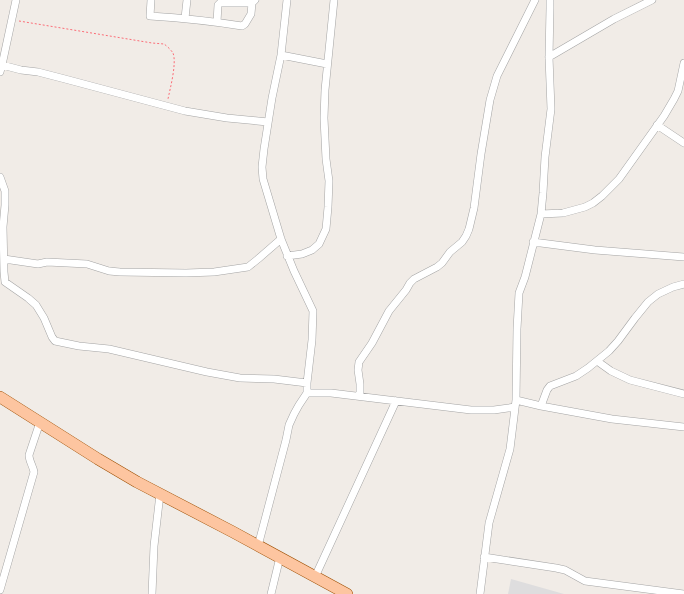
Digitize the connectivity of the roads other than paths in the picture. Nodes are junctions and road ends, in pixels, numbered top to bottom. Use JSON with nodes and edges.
{"nodes":[{"id":1,"x":16,"y":0,"type":"edge"},
{"id":2,"x":151,"y":0,"type":"edge"},
{"id":3,"x":186,"y":0,"type":"edge"},
{"id":4,"x":281,"y":0,"type":"edge"},
{"id":5,"x":287,"y":0,"type":"edge"},
{"id":6,"x":334,"y":0,"type":"edge"},
{"id":7,"x":536,"y":0,"type":"edge"},
{"id":8,"x":550,"y":0,"type":"edge"},
{"id":9,"x":652,"y":0,"type":"edge"},
{"id":10,"x":253,"y":2,"type":"edge"},
{"id":11,"x":285,"y":9,"type":"junction"},
{"id":12,"x":186,"y":18,"type":"junction"},
{"id":13,"x":217,"y":22,"type":"junction"},
{"id":14,"x":281,"y":55,"type":"junction"},
{"id":15,"x":549,"y":57,"type":"junction"},
{"id":16,"x":684,"y":63,"type":"edge"},
{"id":17,"x":327,"y":64,"type":"junction"},
{"id":18,"x":1,"y":69,"type":"edge"},
{"id":19,"x":268,"y":122,"type":"junction"},
{"id":20,"x":657,"y":125,"type":"junction"},
{"id":21,"x":684,"y":143,"type":"edge"},
{"id":22,"x":0,"y":177,"type":"edge"},
{"id":23,"x":541,"y":214,"type":"junction"},
{"id":24,"x":281,"y":240,"type":"junction"},
{"id":25,"x":533,"y":242,"type":"junction"},
{"id":26,"x":287,"y":256,"type":"junction"},
{"id":27,"x":684,"y":257,"type":"edge"},
{"id":28,"x":4,"y":259,"type":"junction"},
{"id":29,"x":684,"y":284,"type":"edge"},
{"id":30,"x":597,"y":360,"type":"junction"},
{"id":31,"x":307,"y":383,"type":"junction"},
{"id":32,"x":307,"y":394,"type":"junction"},
{"id":33,"x":684,"y":394,"type":"edge"},
{"id":34,"x":360,"y":396,"type":"junction"},
{"id":35,"x":0,"y":397,"type":"edge"},
{"id":36,"x":396,"y":401,"type":"junction"},
{"id":37,"x":516,"y":403,"type":"junction"},
{"id":38,"x":541,"y":406,"type":"junction"},
{"id":39,"x":40,"y":422,"type":"junction"},
{"id":40,"x":684,"y":427,"type":"edge"},
{"id":41,"x":160,"y":494,"type":"junction"},
{"id":42,"x":258,"y":546,"type":"junction"},
{"id":43,"x":280,"y":557,"type":"junction"},
{"id":44,"x":484,"y":557,"type":"junction"},
{"id":45,"x":315,"y":577,"type":"junction"},
{"id":46,"x":0,"y":590,"type":"edge"},
{"id":47,"x":152,"y":594,"type":"edge"},
{"id":48,"x":271,"y":594,"type":"edge"},
{"id":49,"x":347,"y":594,"type":"edge"},
{"id":50,"x":480,"y":594,"type":"edge"},
{"id":51,"x":684,"y":594,"type":"edge"}],
"edges":[{"from":1,"to":18,"type":"street"},
{"from":2,"to":12,"type":"street"},
{"from":3,"to":12,"type":"street"},
{"from":4,"to":11,"type":"street"},
{"from":5,"to":11,"type":"street"},
{"from":6,"to":17,"type":"street"},
{"from":7,"to":34,"type":"street"},
{"from":8,"to":15,"type":"street"},
{"from":9,"to":15,"type":"street"},
{"from":10,"to":13,"type":"street"},
{"from":10,"to":13,"type":"street"},
{"from":11,"to":14,"type":"street"},
{"from":12,"to":13,"type":"street"},
{"from":14,"to":17,"type":"street"},
{"from":14,"to":19,"type":"street"},
{"from":15,"to":23,"type":"street"},
{"from":16,"to":20,"type":"street"},
{"from":17,"to":26,"type":"street"},
{"from":18,"to":19,"type":"street"},
{"from":19,"to":24,"type":"street"},
{"from":20,"to":21,"type":"street"},
{"from":20,"to":23,"type":"street"},
{"from":22,"to":28,"type":"street"},
{"from":23,"to":25,"type":"street"},
{"from":24,"to":26,"type":"street"},
{"from":24,"to":28,"type":"street"},
{"from":25,"to":27,"type":"street"},
{"from":25,"to":37,"type":"street"},
{"from":26,"to":31,"type":"street"},
{"from":28,"to":31,"type":"street"},
{"from":29,"to":30,"type":"street"},
{"from":30,"to":33,"type":"street"},
{"from":30,"to":38,"type":"street"},
{"from":31,"to":32,"type":"street"},
{"from":32,"to":34,"type":"street"},
{"from":32,"to":42,"type":"street"},
{"from":34,"to":36,"type":"street"},
{"from":35,"to":39,"type":"main road"},
{"from":36,"to":37,"type":"street"},
{"from":36,"to":45,"type":"street"},
{"from":37,"to":38,"type":"street"},
{"from":37,"to":44,"type":"street"},
{"from":38,"to":40,"type":"street"},
{"from":39,"to":41,"type":"main road"},
{"from":39,"to":46,"type":"street"},
{"from":41,"to":42,"type":"main road"},
{"from":41,"to":47,"type":"street"},
{"from":42,"to":43,"type":"main road"},
{"from":43,"to":45,"type":"main road"},
{"from":43,"to":48,"type":"street"},
{"from":44,"to":50,"type":"street"},
{"from":44,"to":51,"type":"street"},
{"from":45,"to":49,"type":"main road"}]}
